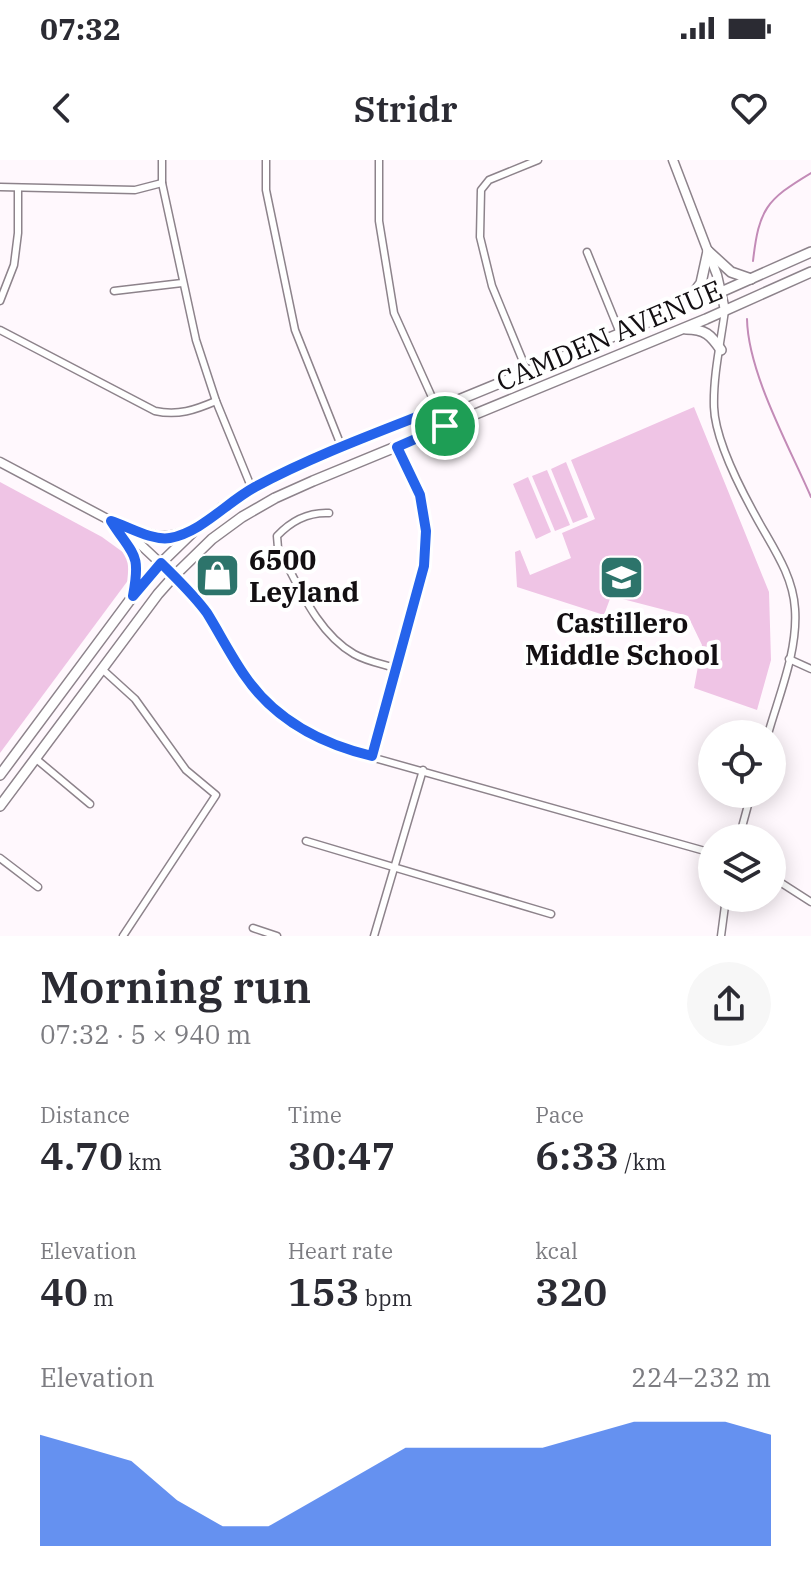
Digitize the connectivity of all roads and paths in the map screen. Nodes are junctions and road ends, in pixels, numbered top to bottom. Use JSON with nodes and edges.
{"nodes":[{"id":1,"x":162,"y":160,"type":"edge"},
{"id":2,"x":266,"y":160,"type":"edge"},
{"id":3,"x":379,"y":160,"type":"edge"},
{"id":4,"x":538,"y":160,"type":"edge"},
{"id":5,"x":673,"y":160,"type":"edge"},
{"id":6,"x":162,"y":183,"type":"junction"},
{"id":7,"x":0,"y":187,"type":"edge"},
{"id":8,"x":18,"y":188,"type":"junction"},
{"id":9,"x":708,"y":251,"type":"junction"},
{"id":10,"x":587,"y":252,"type":"dead end"},
{"id":11,"x":811,"y":252,"type":"edge"},
{"id":12,"x":811,"y":272,"type":"edge"},
{"id":13,"x":751,"y":279,"type":"junction"},
{"id":14,"x":182,"y":283,"type":"junction"},
{"id":15,"x":114,"y":291,"type":"dead end"},
{"id":16,"x":721,"y":292,"type":"junction"},
{"id":17,"x":0,"y":301,"type":"edge"},
{"id":18,"x":683,"y":307,"type":"junction"},
{"id":19,"x":725,"y":310,"type":"junction"},
{"id":20,"x":683,"y":328,"type":"junction"},
{"id":21,"x":0,"y":330,"type":"edge"},
{"id":22,"x":620,"y":333,"type":"junction"},
{"id":23,"x":721,"y":350,"type":"junction"},
{"id":24,"x":527,"y":371,"type":"junction"},
{"id":25,"x":216,"y":401,"type":"junction"},
{"id":26,"x":437,"y":409,"type":"junction"},
{"id":27,"x":445,"y":426,"type":"junction"},
{"id":28,"x":397,"y":447,"type":"junction"},
{"id":29,"x":342,"y":448,"type":"junction"},
{"id":30,"x":0,"y":462,"type":"edge"},
{"id":31,"x":252,"y":489,"type":"junction"},
{"id":32,"x":329,"y":513,"type":"dead end"},
{"id":33,"x":111,"y":521,"type":"junction"},
{"id":34,"x":196,"y":529,"type":"junction"},
{"id":35,"x":161,"y":563,"type":"junction"},
{"id":36,"x":174,"y":576,"type":"junction"},
{"id":37,"x":133,"y":596,"type":"junction"},
{"id":38,"x":789,"y":659,"type":"junction"},
{"id":39,"x":395,"y":668,"type":"junction"},
{"id":40,"x":102,"y":669,"type":"junction"},
{"id":41,"x":811,"y":669,"type":"edge"},
{"id":42,"x":772,"y":720,"type":"edge"},
{"id":43,"x":372,"y":756,"type":"junction"},
{"id":44,"x":35,"y":758,"type":"junction"},
{"id":45,"x":423,"y":770,"type":"junction"},
{"id":46,"x":0,"y":775,"type":"edge"},
{"id":47,"x":90,"y":804,"type":"dead end"},
{"id":48,"x":0,"y":806,"type":"edge"},
{"id":49,"x":306,"y":841,"type":"dead end"},
{"id":50,"x":698,"y":849,"type":"edge"},
{"id":51,"x":0,"y":858,"type":"edge"},
{"id":52,"x":394,"y":868,"type":"junction"},
{"id":53,"x":786,"y":886,"type":"edge"},
{"id":54,"x":38,"y":887,"type":"dead end"},
{"id":55,"x":811,"y":902,"type":"edge"},
{"id":56,"x":724,"y":912,"type":"edge"},
{"id":57,"x":551,"y":914,"type":"dead end"},
{"id":58,"x":253,"y":928,"type":"dead end"},
{"id":59,"x":123,"y":936,"type":"edge"},
{"id":60,"x":277,"y":936,"type":"edge"},
{"id":61,"x":374,"y":936,"type":"edge"},
{"id":62,"x":721,"y":936,"type":"edge"}],
"edges":[{"from":1,"to":6,"type":"street"},
{"from":2,"to":29,"type":"street"},
{"from":3,"to":26,"type":"street"},
{"from":4,"to":24,"type":"street"},
{"from":5,"to":9,"type":"street"},
{"from":6,"to":8,"type":"street"},
{"from":6,"to":14,"type":"street"},
{"from":7,"to":8,"type":"street"},
{"from":8,"to":17,"type":"street"},
{"from":9,"to":13,"type":"main road"},
{"from":9,"to":16,"type":"street"},
{"from":9,"to":18,"type":"main road"},
{"from":10,"to":22,"type":"street"},
{"from":11,"to":13,"type":"main road","name":"CAMDEN AVENUE"},
{"from":12,"to":19,"type":"main road","name":"CAMDEN AVENUE"},
{"from":13,"to":16,"type":"main road","name":"CAMDEN AVENUE"},
{"from":14,"to":15,"type":"street"},
{"from":14,"to":25,"type":"street"},
{"from":16,"to":18,"type":"main road","name":"CAMDEN AVENUE"},
{"from":16,"to":19,"type":"street"},
{"from":18,"to":22,"type":"main road","name":"CAMDEN AVENUE"},
{"from":19,"to":20,"type":"main road","name":"CAMDEN AVENUE"},
{"from":19,"to":23,"type":"street"},
{"from":20,"to":23,"type":"main road"},
{"from":20,"to":27,"type":"main road","name":"CAMDEN AVENUE"},
{"from":21,"to":25,"type":"street"},
{"from":22,"to":24,"type":"main road","name":"CAMDEN AVENUE"},
{"from":23,"to":38,"type":"street"},
{"from":24,"to":26,"type":"main road","name":"CAMDEN AVENUE"},
{"from":25,"to":31,"type":"street"},
{"from":26,"to":27,"type":"street"},
{"from":26,"to":29,"type":"main road","name":"CAMDEN AVENUE"},
{"from":27,"to":28,"type":"main road","name":"CAMDEN AVENUE"},
{"from":28,"to":36,"type":"main road","name":"CAMDEN AVENUE"},
{"from":28,"to":39,"type":"street"},
{"from":29,"to":31,"type":"main road","name":"CAMDEN AVENUE"},
{"from":30,"to":33,"type":"street"},
{"from":31,"to":34,"type":"main road","name":"CAMDEN AVENUE"},
{"from":32,"to":39,"type":"street"},
{"from":33,"to":34,"type":"main road"},
{"from":33,"to":35,"type":"street"},
{"from":33,"to":37,"type":"main road"},
{"from":34,"to":35,"type":"main road","name":"CAMDEN AVENUE"},
{"from":35,"to":36,"type":"street"},
{"from":35,"to":37,"type":"main road","name":"CAMDEN AVENUE"},
{"from":36,"to":40,"type":"main road","name":"CAMDEN AVENUE"},
{"from":36,"to":43,"type":"street"},
{"from":37,"to":46,"type":"main road","name":"CAMDEN AVENUE"},
{"from":38,"to":41,"type":"street"},
{"from":38,"to":42,"type":"street"},
{"from":39,"to":43,"type":"street"},
{"from":40,"to":44,"type":"main road","name":"CAMDEN AVENUE"},
{"from":40,"to":59,"type":"street"},
{"from":43,"to":45,"type":"street"},
{"from":44,"to":47,"type":"street"},
{"from":44,"to":48,"type":"main road","name":"CAMDEN AVENUE"},
{"from":45,"to":50,"type":"street"},
{"from":45,"to":52,"type":"street"},
{"from":49,"to":52,"type":"street"},
{"from":51,"to":54,"type":"street"},
{"from":52,"to":57,"type":"street"},
{"from":52,"to":61,"type":"street"},
{"from":53,"to":55,"type":"street"},
{"from":56,"to":62,"type":"street"},
{"from":58,"to":60,"type":"street"}]}
